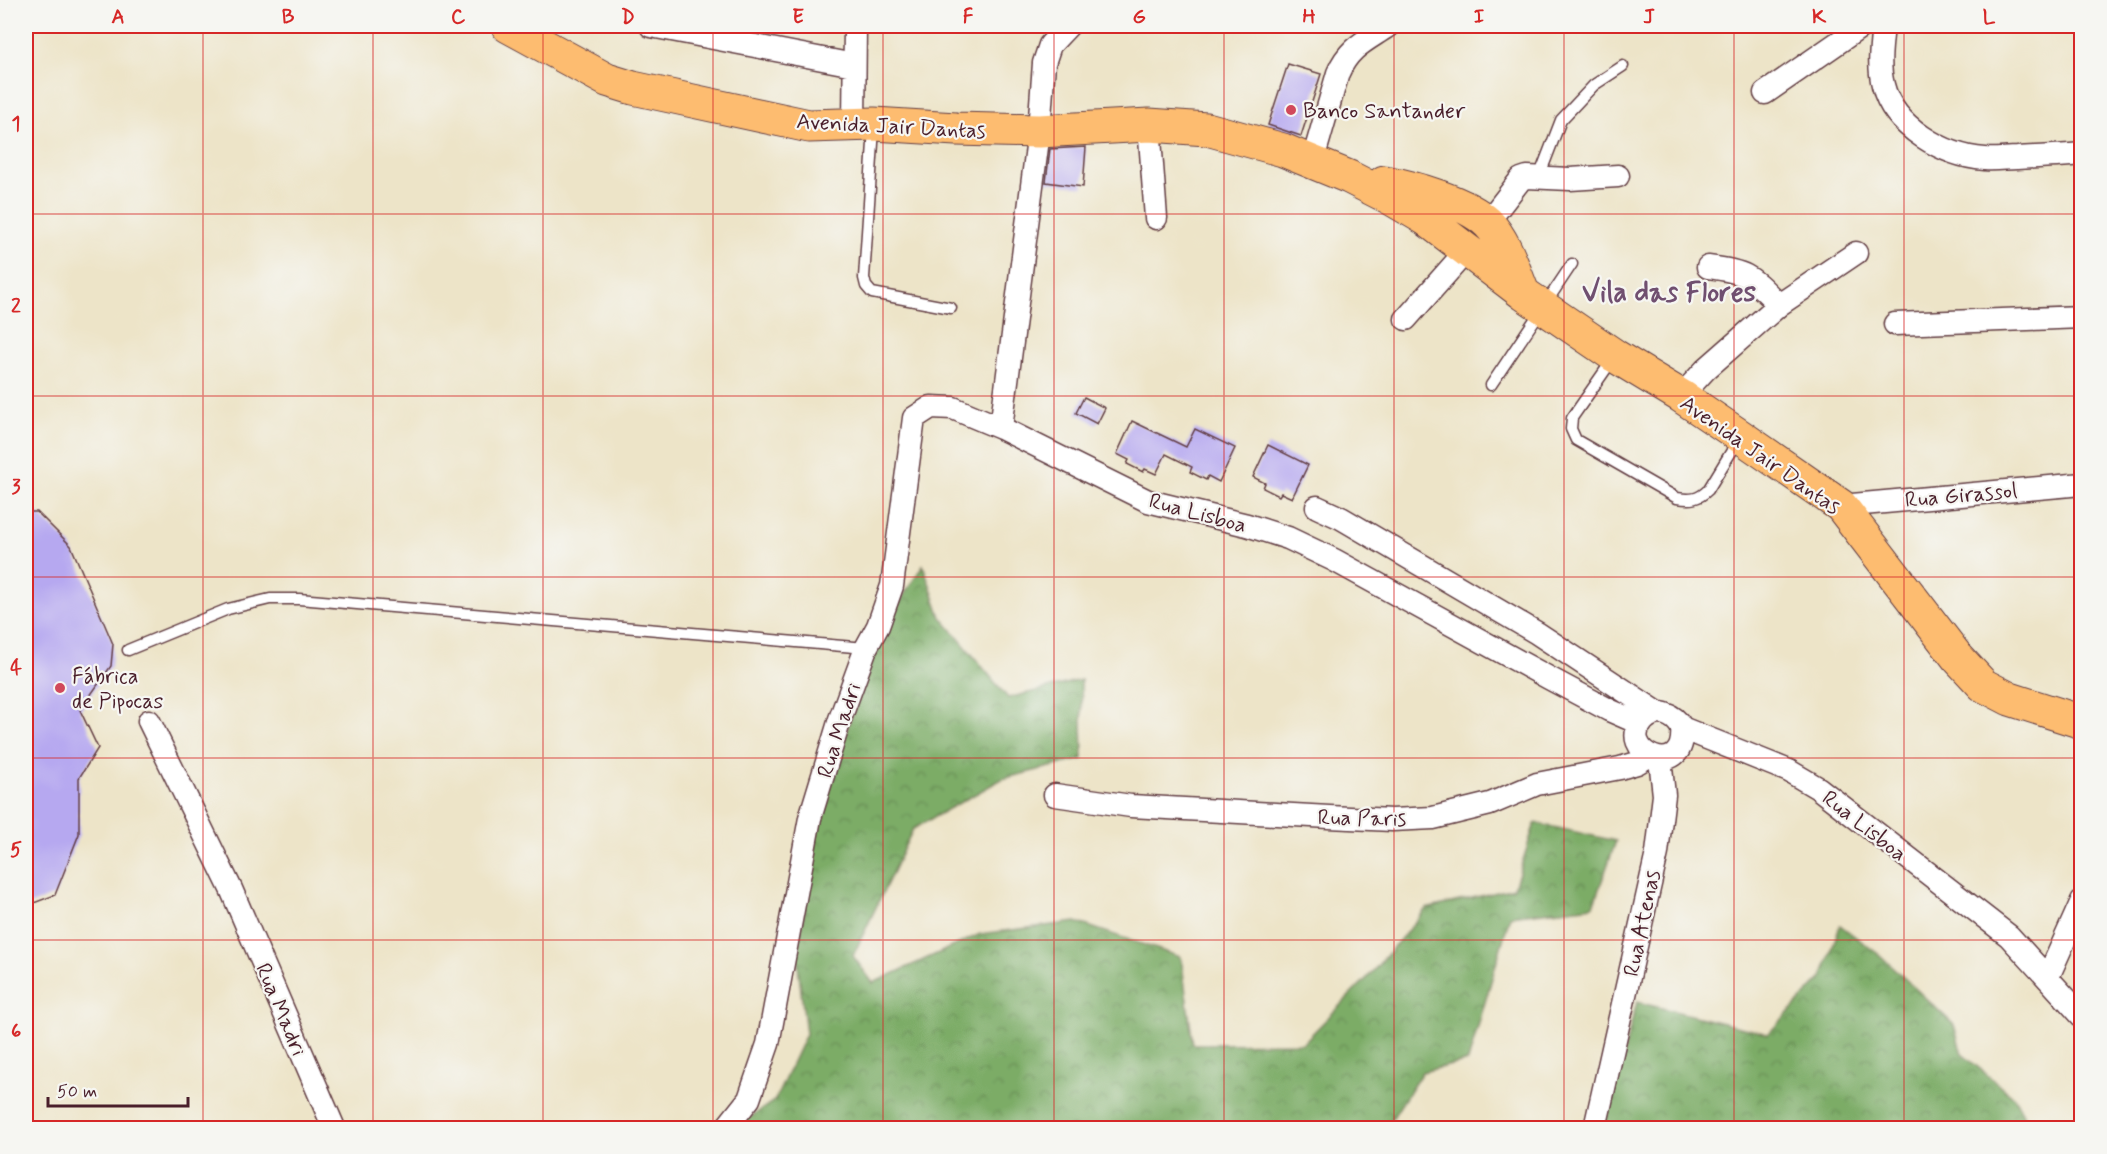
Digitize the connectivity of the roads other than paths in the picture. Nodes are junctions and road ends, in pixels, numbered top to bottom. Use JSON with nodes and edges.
{"nodes":[{"id":1,"x":508,"y":26,"type":"edge"},
{"id":2,"x":651,"y":26,"type":"edge"},
{"id":3,"x":855,"y":26,"type":"edge"},
{"id":4,"x":1068,"y":26,"type":"edge"},
{"id":5,"x":1388,"y":26,"type":"edge"},
{"id":6,"x":1862,"y":26,"type":"edge"},
{"id":7,"x":1883,"y":26,"type":"edge"},
{"id":8,"x":854,"y":65,"type":"junction"},
{"id":9,"x":1623,"y":66,"type":"dead end"},
{"id":10,"x":1765,"y":93,"type":"dead end"},
{"id":11,"x":864,"y":125,"type":"junction"},
{"id":12,"x":1149,"y":125,"type":"junction"},
{"id":13,"x":1039,"y":131,"type":"junction"},
{"id":14,"x":2082,"y":154,"type":"edge"},
{"id":15,"x":1312,"y":163,"type":"junction"},
{"id":16,"x":1618,"y":176,"type":"dead end"},
{"id":17,"x":1349,"y":177,"type":"junction"},
{"id":18,"x":1539,"y":177,"type":"junction"},
{"id":19,"x":1156,"y":218,"type":"dead end"},
{"id":20,"x":1487,"y":223,"type":"junction"},
{"id":21,"x":1467,"y":250,"type":"junction"},
{"id":22,"x":1856,"y":253,"type":"dead end"},
{"id":23,"x":1572,"y":264,"type":"dead end"},
{"id":24,"x":1708,"y":267,"type":"dead end"},
{"id":25,"x":1534,"y":301,"type":"junction"},
{"id":26,"x":1779,"y":305,"type":"junction"},
{"id":27,"x":951,"y":308,"type":"dead end"},
{"id":28,"x":2082,"y":317,"type":"edge"},
{"id":29,"x":1406,"y":319,"type":"dead end"},
{"id":30,"x":1895,"y":324,"type":"dead end"},
{"id":31,"x":1615,"y":356,"type":"junction"},
{"id":32,"x":1491,"y":385,"type":"dead end"},
{"id":33,"x":1681,"y":396,"type":"junction"},
{"id":34,"x":1001,"y":428,"type":"junction"},
{"id":35,"x":1740,"y":436,"type":"junction"},
{"id":36,"x":2082,"y":484,"type":"edge"},
{"id":37,"x":1841,"y":506,"type":"junction"},
{"id":38,"x":1317,"y":507,"type":"dead end"},
{"id":39,"x":866,"y":648,"type":"junction"},
{"id":40,"x":128,"y":650,"type":"dead end"},
{"id":41,"x":1650,"y":718,"type":"junction"},
{"id":42,"x":149,"y":721,"type":"dead end"},
{"id":43,"x":2082,"y":722,"type":"edge"},
{"id":44,"x":1682,"y":728,"type":"junction"},
{"id":45,"x":1654,"y":757,"type":"junction"},
{"id":46,"x":1054,"y":795,"type":"dead end"},
{"id":47,"x":2082,"y":901,"type":"edge"},
{"id":48,"x":2048,"y":977,"type":"junction"},
{"id":49,"x":2082,"y":1016,"type":"edge"},
{"id":50,"x":334,"y":1128,"type":"edge"},
{"id":51,"x":726,"y":1128,"type":"edge"},
{"id":52,"x":1595,"y":1128,"type":"edge"}],
"edges":[{"from":1,"to":11,"type":"main road","name":"Avenida Jair Dantas"},
{"from":2,"to":8,"type":"street"},
{"from":3,"to":8,"type":"street"},
{"from":4,"to":13,"type":"street"},
{"from":5,"to":15,"type":"street"},
{"from":6,"to":10,"type":"street"},
{"from":7,"to":14,"type":"street"},
{"from":8,"to":11,"type":"street"},
{"from":9,"to":18,"type":"lane"},
{"from":11,"to":13,"type":"main road","name":"Avenida Jair Dantas"},
{"from":11,"to":27,"type":"lane"},
{"from":12,"to":13,"type":"main road","name":"Avenida Jair Dantas"},
{"from":12,"to":15,"type":"main road","name":"Avenida Jair Dantas"},
{"from":12,"to":19,"type":"street"},
{"from":13,"to":34,"type":"street"},
{"from":15,"to":17,"type":"main road","name":"Avenida Jair Dantas"},
{"from":16,"to":18,"type":"street"},
{"from":17,"to":20,"type":"main road","name":"Avenida Jair Dantas"},
{"from":17,"to":21,"type":"main road","name":"Avenida Jair Dantas"},
{"from":18,"to":20,"type":"street"},
{"from":20,"to":25,"type":"main road","name":"Avenida Jair Dantas"},
{"from":21,"to":25,"type":"main road","name":"Avenida Jair Dantas"},
{"from":21,"to":29,"type":"street"},
{"from":22,"to":26,"type":"street"},
{"from":23,"to":25,"type":"lane"},
{"from":24,"to":26,"type":"street"},
{"from":25,"to":31,"type":"main road","name":"Avenida Jair Dantas"},
{"from":25,"to":32,"type":"lane"},
{"from":26,"to":33,"type":"street"},
{"from":28,"to":30,"type":"street"},
{"from":31,"to":33,"type":"main road","name":"Avenida Jair Dantas"},
{"from":31,"to":35,"type":"lane"},
{"from":33,"to":35,"type":"main road","name":"Avenida Jair Dantas"},
{"from":34,"to":39,"type":"street","name":"Rua Madri"},
{"from":34,"to":41,"type":"street","name":"Rua Lisboa"},
{"from":35,"to":37,"type":"main road","name":"Avenida Jair Dantas"},
{"from":36,"to":37,"type":"street","name":"Rua Girassol"},
{"from":37,"to":43,"type":"main road","name":"Avenida Jair Dantas"},
{"from":38,"to":41,"type":"street","name":"Rua Lisboa"},
{"from":39,"to":40,"type":"lane"},
{"from":39,"to":51,"type":"street","name":"Rua Madri"},
{"from":41,"to":44,"type":"street","name":"Rua Lisboa"},
{"from":41,"to":45,"type":"street"},
{"from":42,"to":50,"type":"street","name":"Rua Madri"},
{"from":44,"to":45,"type":"street"},
{"from":44,"to":48,"type":"street","name":"Rua Lisboa"},
{"from":45,"to":46,"type":"street","name":"Rua Paris"},
{"from":45,"to":52,"type":"street","name":"Rua Atenas"},
{"from":47,"to":48,"type":"street"},
{"from":48,"to":49,"type":"street","name":"Rua Lisboa"}]}
